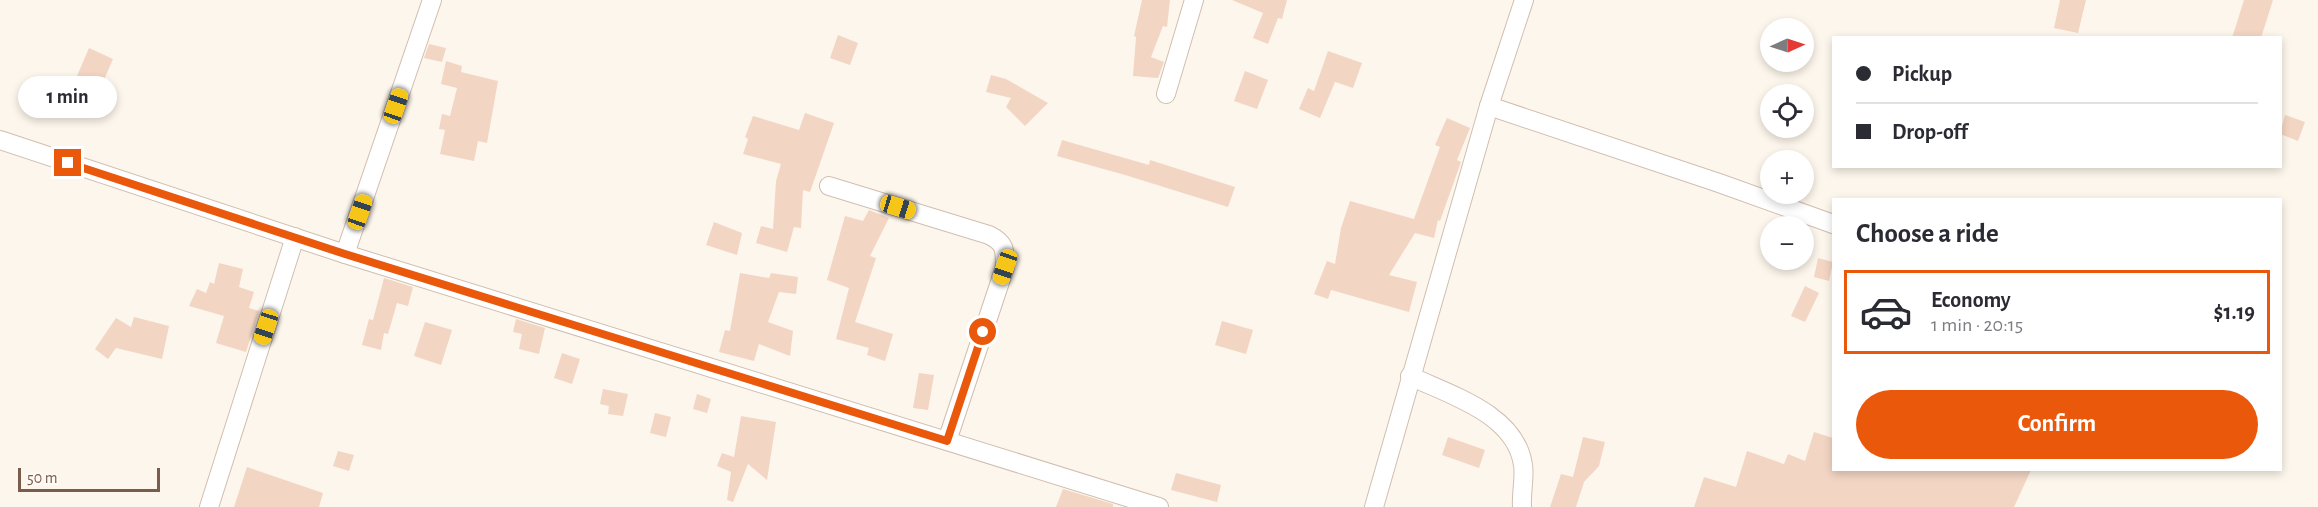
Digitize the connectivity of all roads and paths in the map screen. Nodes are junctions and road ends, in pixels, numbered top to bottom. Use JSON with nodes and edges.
{"nodes":[{"id":1,"x":432,"y":0,"type":"edge"},
{"id":2,"x":1194,"y":0,"type":"edge"},
{"id":3,"x":1524,"y":0,"type":"edge"},
{"id":4,"x":1166,"y":94,"type":"dead end"},
{"id":5,"x":1489,"y":106,"type":"junction"},
{"id":6,"x":0,"y":140,"type":"edge"},
{"id":7,"x":829,"y":186,"type":"dead end"},
{"id":8,"x":1832,"y":224,"type":"edge"},
{"id":9,"x":295,"y":237,"type":"junction"},
{"id":10,"x":345,"y":254,"type":"junction"},
{"id":11,"x":1410,"y":376,"type":"junction"},
{"id":12,"x":947,"y":441,"type":"junction"},
{"id":13,"x":209,"y":507,"type":"edge"},
{"id":14,"x":1160,"y":507,"type":"edge"},
{"id":15,"x":1374,"y":507,"type":"edge"},
{"id":16,"x":1522,"y":507,"type":"edge"}],
"edges":[{"from":1,"to":10,"type":"street"},
{"from":2,"to":4,"type":"street"},
{"from":3,"to":5,"type":"street"},
{"from":5,"to":8,"type":"street"},
{"from":5,"to":11,"type":"street"},
{"from":6,"to":9,"type":"street"},
{"from":7,"to":12,"type":"street"},
{"from":9,"to":10,"type":"street"},
{"from":9,"to":13,"type":"street"},
{"from":10,"to":12,"type":"street"},
{"from":11,"to":15,"type":"street"},
{"from":11,"to":16,"type":"street"},
{"from":12,"to":14,"type":"street"}]}
